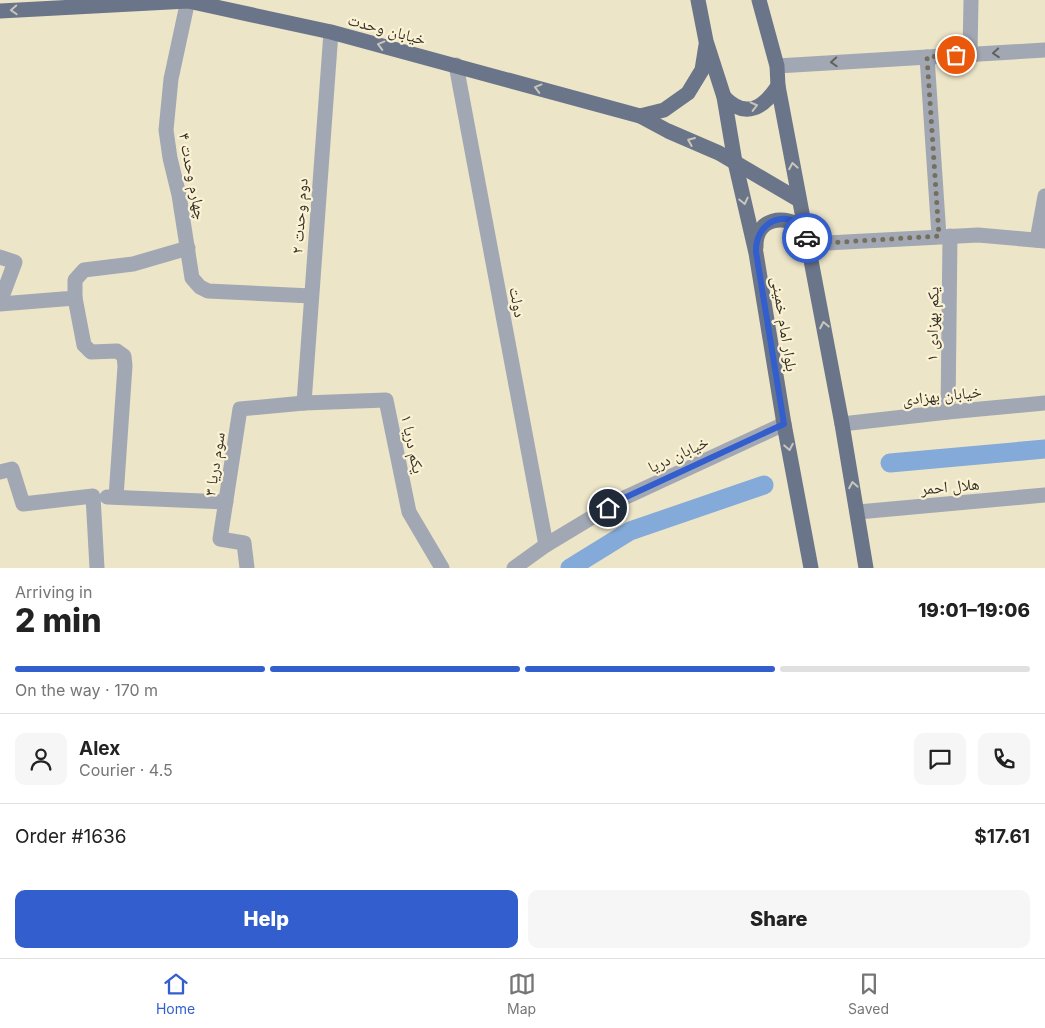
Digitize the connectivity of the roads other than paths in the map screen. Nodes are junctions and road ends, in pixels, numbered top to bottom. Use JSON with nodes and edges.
{"nodes":[{"id":1,"x":188,"y":0,"type":"edge"},
{"id":2,"x":698,"y":0,"type":"edge"},
{"id":3,"x":759,"y":0,"type":"edge"},
{"id":4,"x":971,"y":0,"type":"edge"},
{"id":5,"x":0,"y":10,"type":"edge"},
{"id":6,"x":331,"y":32,"type":"junction"},
{"id":7,"x":706,"y":41,"type":"junction"},
{"id":8,"x":1045,"y":50,"type":"edge"},
{"id":9,"x":970,"y":54,"type":"junction"},
{"id":10,"x":927,"y":57,"type":"junction"},
{"id":11,"x":456,"y":65,"type":"junction"},
{"id":12,"x":777,"y":66,"type":"junction"},
{"id":13,"x":778,"y":86,"type":"junction"},
{"id":14,"x":724,"y":98,"type":"junction"},
{"id":15,"x":640,"y":116,"type":"junction"},
{"id":16,"x":735,"y":162,"type":"junction"},
{"id":17,"x":1045,"y":196,"type":"edge"},
{"id":18,"x":799,"y":200,"type":"junction"},
{"id":19,"x":806,"y":236,"type":"junction"},
{"id":20,"x":944,"y":236,"type":"junction"},
{"id":21,"x":1041,"y":240,"type":"edge"},
{"id":22,"x":188,"y":248,"type":"junction"},
{"id":23,"x":756,"y":252,"type":"junction"},
{"id":24,"x":0,"y":257,"type":"edge"},
{"id":25,"x":311,"y":296,"type":"junction"},
{"id":26,"x":75,"y":298,"type":"junction"},
{"id":27,"x":0,"y":303,"type":"edge"},
{"id":28,"x":304,"y":403,"type":"junction"},
{"id":29,"x":1045,"y":403,"type":"edge"},
{"id":30,"x":948,"y":412,"type":"junction"},
{"id":31,"x":784,"y":424,"type":"junction"},
{"id":32,"x":842,"y":424,"type":"junction"},
{"id":33,"x":0,"y":472,"type":"edge"},
{"id":34,"x":1045,"y":494,"type":"edge"},
{"id":35,"x":93,"y":496,"type":"junction"},
{"id":36,"x":116,"y":497,"type":"junction"},
{"id":37,"x":226,"y":502,"type":"junction"},
{"id":38,"x":858,"y":512,"type":"junction"},
{"id":39,"x":546,"y":545,"type":"junction"},
{"id":40,"x":97,"y":568,"type":"edge"},
{"id":41,"x":247,"y":568,"type":"edge"},
{"id":42,"x":442,"y":568,"type":"edge"},
{"id":43,"x":514,"y":568,"type":"edge"},
{"id":44,"x":812,"y":568,"type":"edge"},
{"id":45,"x":866,"y":568,"type":"edge"}],
"edges":[{"from":1,"to":5,"type":"main road","name":"خیابان وحدت","one_way":true},
{"from":1,"to":6,"type":"main road","name":"خیابان وحدت"},
{"from":1,"to":22,"type":"street","name":"چهارم وحدت ۴"},
{"from":2,"to":7,"type":"main road","name":"بلوار امام خمینی"},
{"from":3,"to":12,"type":"main road"},
{"from":4,"to":9,"type":"street"},
{"from":11,"to":6,"type":"main road","name":"خیابان وحدت","one_way":true},
{"from":6,"to":25,"type":"street","name":"دوم وحدت ۲"},
{"from":7,"to":14,"type":"main road","name":"بلوار امام خمینی"},
{"from":7,"to":15,"type":"main road","name":"خیابان وحدت"},
{"from":8,"to":9,"type":"street","one_way":true},
{"from":9,"to":10,"type":"street"},
{"from":10,"to":12,"type":"street","one_way":true},
{"from":10,"to":20,"type":"street","name":"یکم بهزادی ۱"},
{"from":15,"to":11,"type":"main road","name":"خیابان وحدت","one_way":true},
{"from":11,"to":39,"type":"street","name":"دولت"},
{"from":12,"to":13,"type":"main road"},
{"from":14,"to":13,"type":"main road","one_way":true},
{"from":18,"to":13,"type":"main road","one_way":true},
{"from":14,"to":16,"type":"main road","name":"بلوار امام خمینی"},
{"from":16,"to":15,"type":"main road","name":"خیابان وحدت","one_way":true},
{"from":16,"to":18,"type":"main road","name":"خیابان وحدت"},
{"from":16,"to":23,"type":"main road","name":"بلوار امام خمینی","one_way":true},
{"from":17,"to":21,"type":"street"},
{"from":18,"to":19,"type":"main road"},
{"from":19,"to":20,"type":"street"},
{"from":19,"to":23,"type":"main road"},
{"from":32,"to":19,"type":"main road","one_way":true},
{"from":20,"to":21,"type":"street"},
{"from":20,"to":30,"type":"street","name":"یکم بهزادی ۱"},
{"from":22,"to":25,"type":"street","name":"چهارم وحدت ۴"},
{"from":22,"to":26,"type":"street"},
{"from":23,"to":31,"type":"main road","name":"بلوار امام خمینی"},
{"from":24,"to":27,"type":"street"},
{"from":25,"to":28,"type":"street","name":"دوم وحدت ۲"},
{"from":26,"to":27,"type":"street"},
{"from":26,"to":36,"type":"street"},
{"from":28,"to":37,"type":"street","name":"سوم دریا ۳"},
{"from":28,"to":42,"type":"street","name":"یکم دریا ۱"},
{"from":29,"to":30,"type":"street","name":"خیابان بهزادی"},
{"from":30,"to":32,"type":"street","name":"خیابان بهزادی"},
{"from":31,"to":39,"type":"street","name":"خیابان دریا"},
{"from":31,"to":44,"type":"main road","name":"بلوار امام خمینی","one_way":true},
{"from":38,"to":32,"type":"main road","one_way":true},
{"from":33,"to":35,"type":"street"},
{"from":34,"to":38,"type":"street","name":"هلال احمر"},
{"from":35,"to":36,"type":"street"},
{"from":35,"to":40,"type":"street"},
{"from":36,"to":37,"type":"street"},
{"from":37,"to":41,"type":"street","name":"سوم دریا ۳"},
{"from":38,"to":45,"type":"main road"},
{"from":39,"to":43,"type":"street","name":"خیابان دریا"}]}
